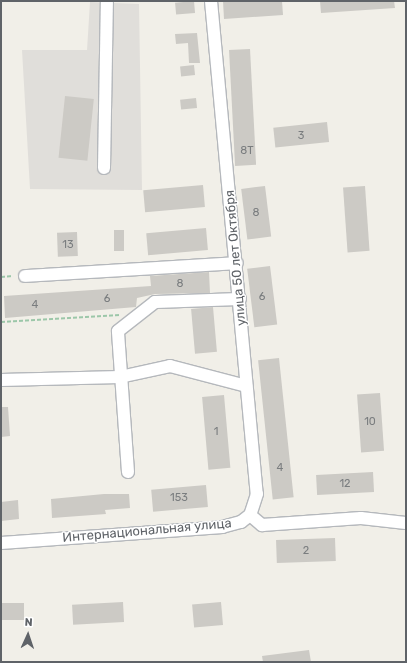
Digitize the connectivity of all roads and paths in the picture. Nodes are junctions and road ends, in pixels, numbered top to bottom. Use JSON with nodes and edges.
{"nodes":[{"id":1,"x":107,"y":1,"type":"edge"},
{"id":2,"x":212,"y":1,"type":"edge"},
{"id":3,"x":104,"y":168,"type":"dead end"},
{"id":4,"x":237,"y":263,"type":"junction"},
{"id":5,"x":25,"y":276,"type":"dead end"},
{"id":6,"x":240,"y":300,"type":"junction"},
{"id":7,"x":141,"y":314,"type":"junction"},
{"id":8,"x":1,"y":322,"type":"edge"},
{"id":9,"x":120,"y":377,"type":"junction"},
{"id":10,"x":1,"y":380,"type":"edge"},
{"id":11,"x":246,"y":386,"type":"junction"},
{"id":12,"x":128,"y":472,"type":"dead end"},
{"id":13,"x":250,"y":515,"type":"junction"},
{"id":14,"x":406,"y":523,"type":"edge"},
{"id":15,"x":1,"y":543,"type":"edge"}],
"edges":[{"from":1,"to":3,"type":"street"},
{"from":2,"to":4,"type":"street","name":"улица 50 лет Октября"},
{"from":4,"to":5,"type":"street"},
{"from":4,"to":6,"type":"street","name":"улица 50 лет Октября"},
{"from":6,"to":7,"type":"street"},
{"from":6,"to":11,"type":"street","name":"улица 50 лет Октября"},
{"from":7,"to":8,"type":"path"},
{"from":7,"to":9,"type":"street"},
{"from":9,"to":10,"type":"street"},
{"from":9,"to":11,"type":"street"},
{"from":9,"to":12,"type":"street"},
{"from":11,"to":13,"type":"street","name":"улица 50 лет Октября"},
{"from":13,"to":14,"type":"street"},
{"from":13,"to":15,"type":"street","name":"Интернациональная улица"}]}
